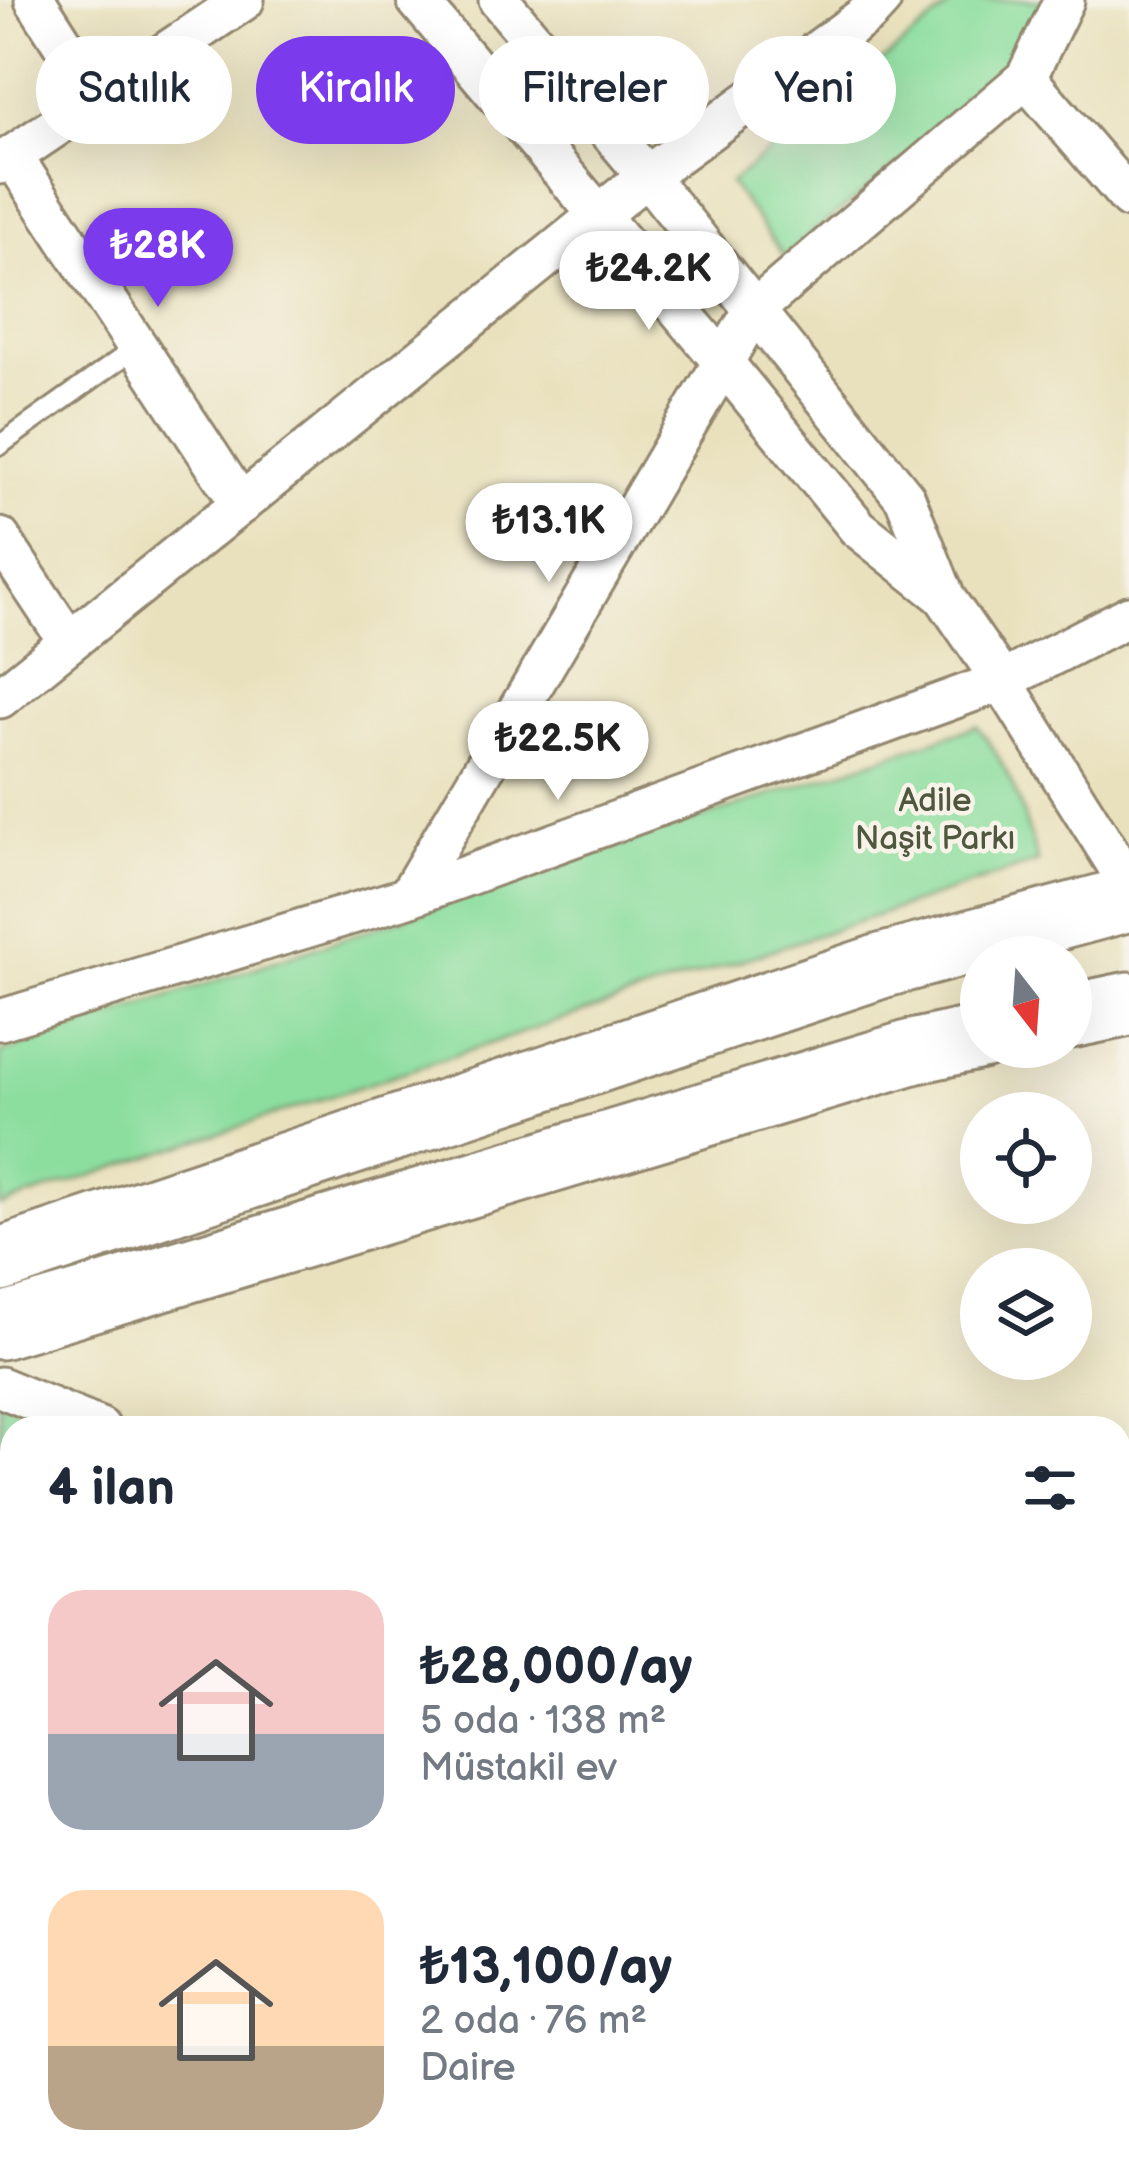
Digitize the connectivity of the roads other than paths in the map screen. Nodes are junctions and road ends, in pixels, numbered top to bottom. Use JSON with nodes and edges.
{"nodes":[{"id":1,"x":35,"y":0,"type":"edge"},
{"id":2,"x":244,"y":0,"type":"edge"},
{"id":3,"x":417,"y":0,"type":"edge"},
{"id":4,"x":499,"y":0,"type":"edge"},
{"id":5,"x":1064,"y":0,"type":"edge"},
{"id":6,"x":871,"y":4,"type":"edge"},
{"id":7,"x":58,"y":36,"type":"edge"},
{"id":8,"x":190,"y":36,"type":"edge"},
{"id":9,"x":1026,"y":78,"type":"junction"},
{"id":10,"x":36,"y":140,"type":"edge"},
{"id":11,"x":6,"y":160,"type":"edge"},
{"id":12,"x":646,"y":176,"type":"junction"},
{"id":13,"x":1129,"y":197,"type":"edge"},
{"id":14,"x":598,"y":215,"type":"junction"},
{"id":15,"x":754,"y":310,"type":"junction"},
{"id":16,"x":137,"y":346,"type":"junction"},
{"id":17,"x":723,"y":362,"type":"junction"},
{"id":18,"x":0,"y":445,"type":"edge"},
{"id":19,"x":241,"y":504,"type":"junction"},
{"id":20,"x":0,"y":538,"type":"edge"},
{"id":21,"x":946,"y":598,"type":"junction"},
{"id":22,"x":1129,"y":616,"type":"edge"},
{"id":23,"x":69,"y":642,"type":"junction"},
{"id":24,"x":1002,"y":681,"type":"junction"},
{"id":25,"x":0,"y":698,"type":"edge"},
{"id":26,"x":1129,"y":884,"type":"edge"},
{"id":27,"x":408,"y":897,"type":"junction"},
{"id":28,"x":1129,"y":899,"type":"edge"},
{"id":29,"x":1129,"y":1004,"type":"edge"},
{"id":30,"x":1092,"y":1012,"type":"edge"},
{"id":31,"x":0,"y":1020,"type":"edge"},
{"id":32,"x":960,"y":1041,"type":"edge"},
{"id":33,"x":0,"y":1260,"type":"edge"},
{"id":34,"x":0,"y":1327,"type":"edge"},
{"id":35,"x":0,"y":1387,"type":"edge"},
{"id":36,"x":71,"y":1416,"type":"edge"}],
"edges":[{"from":1,"to":7,"type":"street"},
{"from":2,"to":8,"type":"street"},
{"from":3,"to":14,"type":"street"},
{"from":4,"to":12,"type":"street"},
{"from":5,"to":9,"type":"street"},
{"from":6,"to":12,"type":"street"},
{"from":9,"to":13,"type":"street"},
{"from":9,"to":15,"type":"street"},
{"from":10,"to":11,"type":"street"},
{"from":11,"to":16,"type":"street"},
{"from":12,"to":14,"type":"street"},
{"from":12,"to":15,"type":"street"},
{"from":14,"to":17,"type":"street"},
{"from":14,"to":19,"type":"street"},
{"from":15,"to":17,"type":"street"},
{"from":15,"to":21,"type":"street"},
{"from":16,"to":18,"type":"lane"},
{"from":16,"to":19,"type":"street"},
{"from":17,"to":21,"type":"street"},
{"from":17,"to":27,"type":"street"},
{"from":19,"to":23,"type":"street"},
{"from":20,"to":23,"type":"street"},
{"from":21,"to":24,"type":"street"},
{"from":22,"to":24,"type":"street"},
{"from":23,"to":25,"type":"street"},
{"from":24,"to":26,"type":"street"},
{"from":24,"to":27,"type":"street"},
{"from":27,"to":31,"type":"street"},
{"from":28,"to":33,"type":"main road"},
{"from":29,"to":30,"type":"main road"},
{"from":32,"to":34,"type":"main road"},
{"from":35,"to":36,"type":"street"}]}
